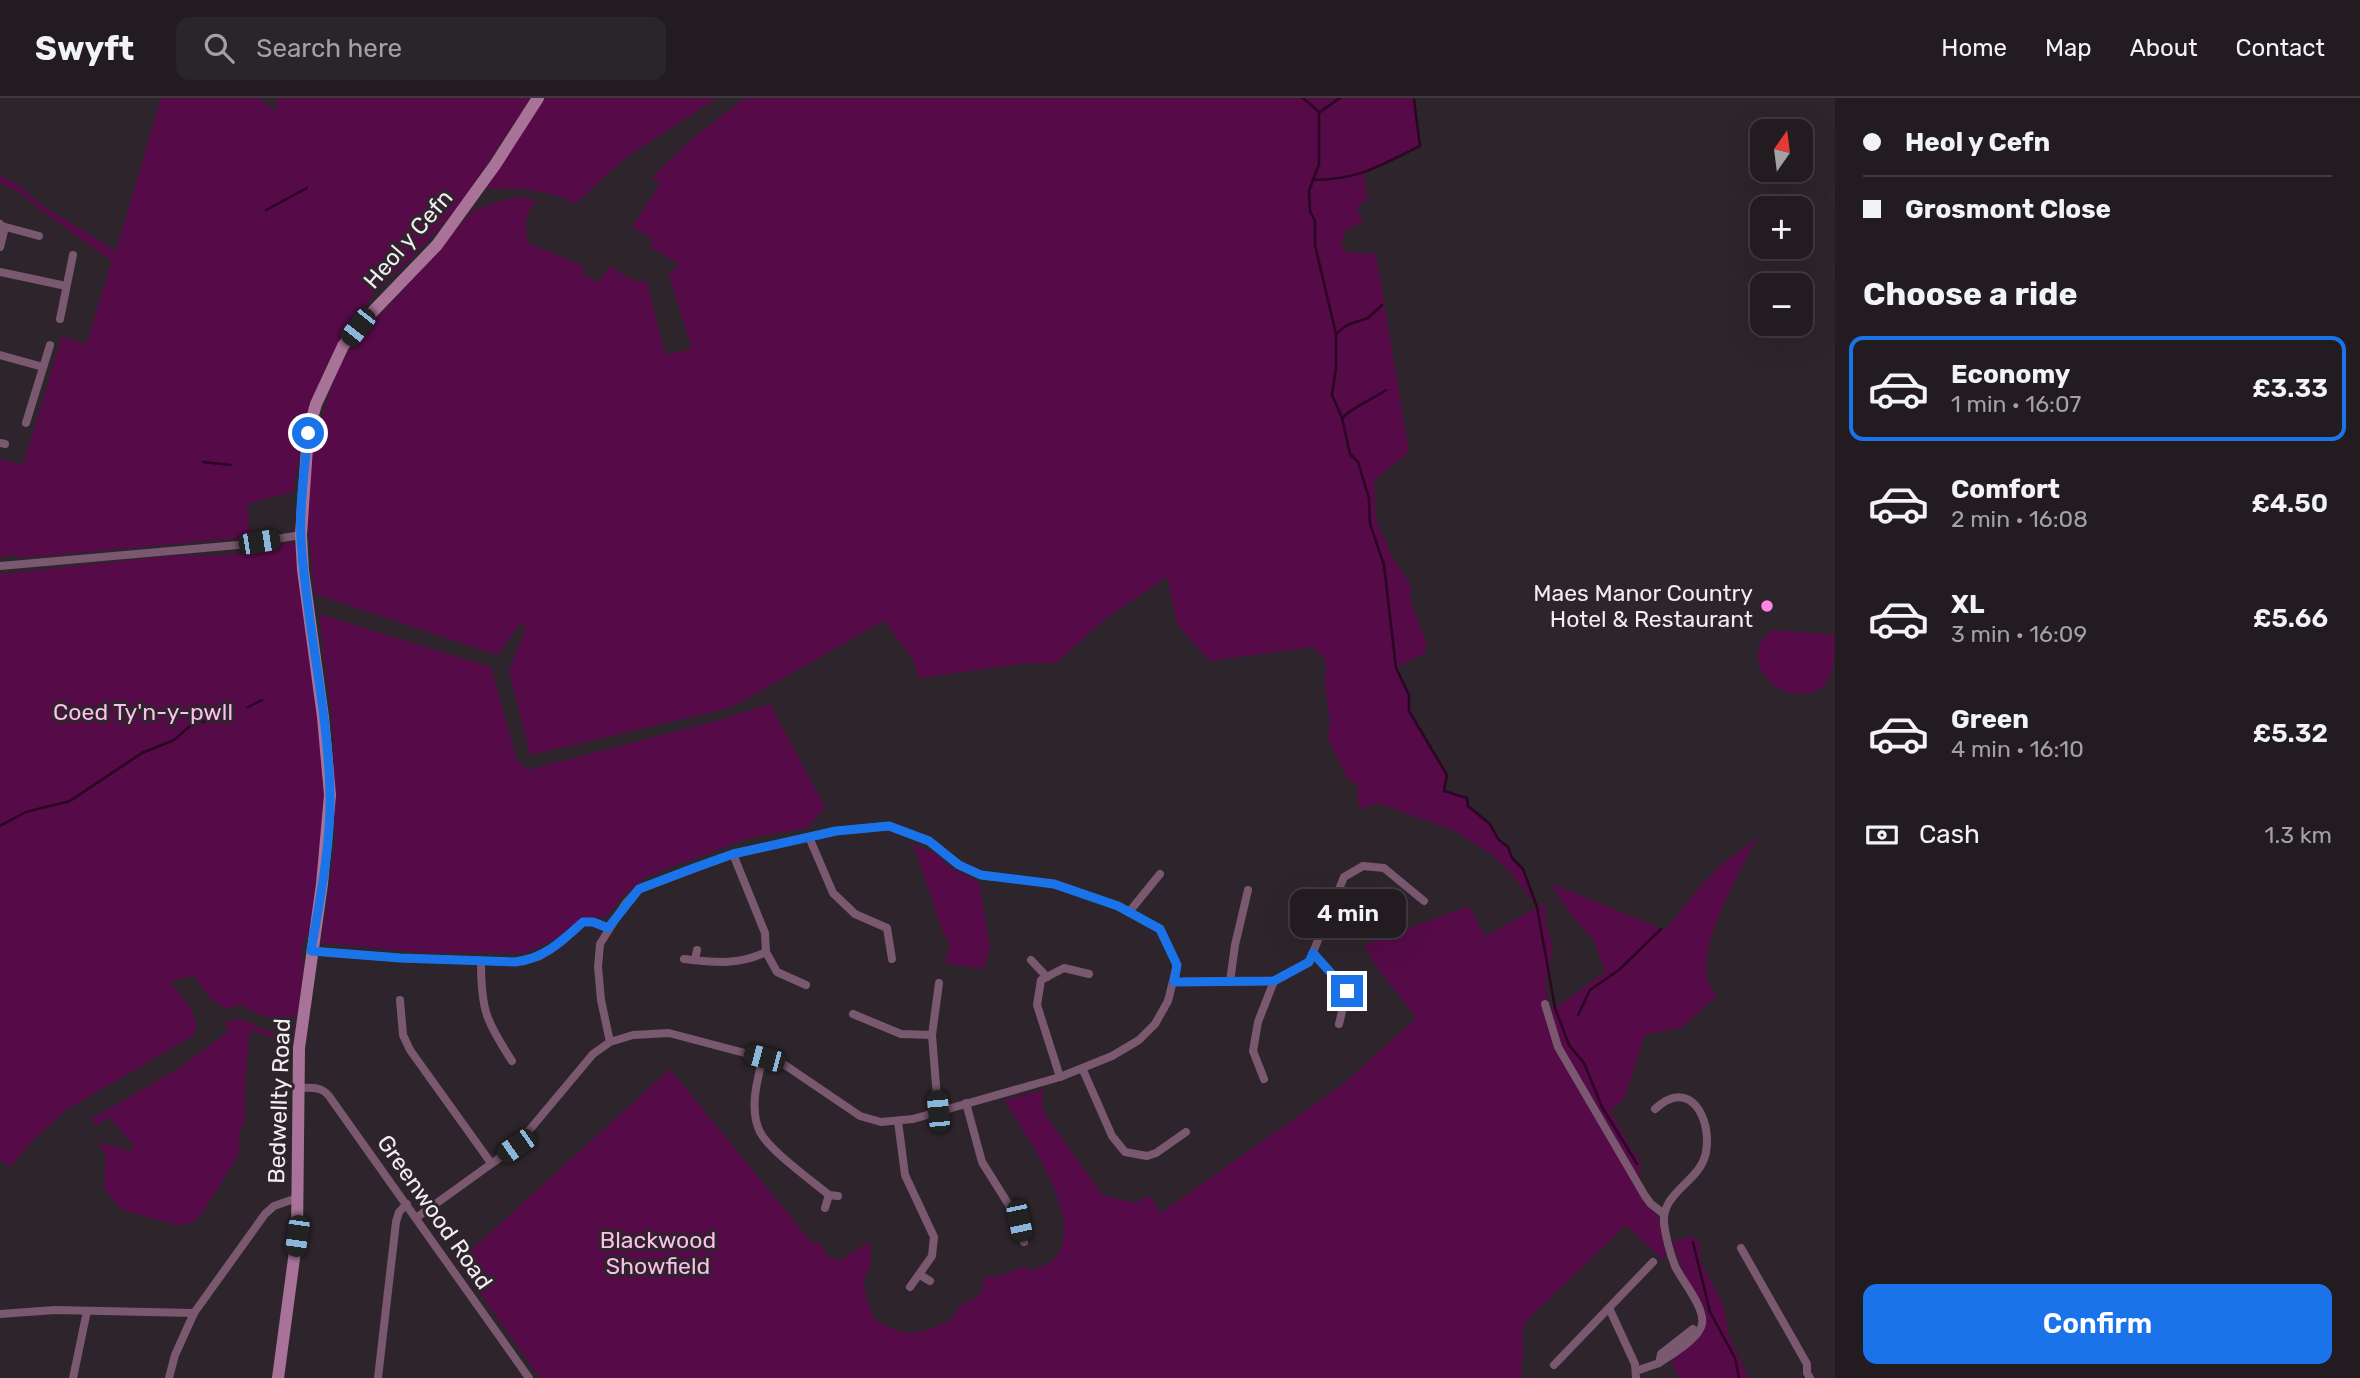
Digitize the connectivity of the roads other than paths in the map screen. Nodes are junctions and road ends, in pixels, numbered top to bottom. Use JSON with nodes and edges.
{"nodes":[{"id":1,"x":538,"y":98,"type":"edge"},
{"id":2,"x":1,"y":225,"type":"edge"},
{"id":3,"x":39,"y":236,"type":"dead end"},
{"id":4,"x":0,"y":247,"type":"edge"},
{"id":5,"x":73,"y":256,"type":"dead end"},
{"id":6,"x":0,"y":272,"type":"edge"},
{"id":7,"x":66,"y":286,"type":"junction"},
{"id":8,"x":60,"y":319,"type":"dead end"},
{"id":9,"x":50,"y":345,"type":"dead end"},
{"id":10,"x":0,"y":355,"type":"edge"},
{"id":11,"x":43,"y":367,"type":"junction"},
{"id":12,"x":26,"y":424,"type":"dead end"},
{"id":13,"x":301,"y":535,"type":"junction"},
{"id":14,"x":0,"y":566,"type":"edge"},
{"id":15,"x":809,"y":837,"type":"junction"},
{"id":16,"x":733,"y":854,"type":"junction"},
{"id":17,"x":1160,"y":874,"type":"dead end"},
{"id":18,"x":1248,"y":890,"type":"dead end"},
{"id":19,"x":1424,"y":901,"type":"dead end"},
{"id":20,"x":1129,"y":912,"type":"junction"},
{"id":21,"x":608,"y":928,"type":"junction"},
{"id":22,"x":697,"y":950,"type":"dead end"},
{"id":23,"x":311,"y":951,"type":"junction"},
{"id":24,"x":765,"y":953,"type":"junction"},
{"id":25,"x":1313,"y":953,"type":"junction"},
{"id":26,"x":684,"y":958,"type":"dead end"},
{"id":27,"x":892,"y":959,"type":"dead end"},
{"id":28,"x":695,"y":960,"type":"junction"},
{"id":29,"x":1031,"y":960,"type":"dead end"},
{"id":30,"x":481,"y":962,"type":"junction"},
{"id":31,"x":1089,"y":974,"type":"dead end"},
{"id":32,"x":1047,"y":978,"type":"junction"},
{"id":33,"x":1274,"y":981,"type":"junction"},
{"id":34,"x":1174,"y":982,"type":"junction"},
{"id":35,"x":1230,"y":982,"type":"junction"},
{"id":36,"x":939,"y":983,"type":"dead end"},
{"id":37,"x":806,"y":985,"type":"dead end"},
{"id":38,"x":403,"y":1004,"type":"dead end"},
{"id":39,"x":1545,"y":1004,"type":"dead end"},
{"id":40,"x":853,"y":1014,"type":"dead end"},
{"id":41,"x":1339,"y":1024,"type":"dead end"},
{"id":42,"x":932,"y":1035,"type":"junction"},
{"id":43,"x":610,"y":1042,"type":"junction"},
{"id":44,"x":764,"y":1058,"type":"junction"},
{"id":45,"x":512,"y":1061,"type":"dead end"},
{"id":46,"x":1083,"y":1070,"type":"junction"},
{"id":47,"x":1060,"y":1077,"type":"junction"},
{"id":48,"x":1264,"y":1079,"type":"dead end"},
{"id":49,"x":299,"y":1088,"type":"junction"},
{"id":50,"x":966,"y":1103,"type":"junction"},
{"id":51,"x":1655,"y":1109,"type":"dead end"},
{"id":52,"x":938,"y":1111,"type":"junction"},
{"id":53,"x":898,"y":1121,"type":"junction"},
{"id":54,"x":1186,"y":1132,"type":"dead end"},
{"id":55,"x":491,"y":1163,"type":"junction"},
{"id":56,"x":297,"y":1198,"type":"junction"},
{"id":57,"x":407,"y":1204,"type":"junction"},
{"id":58,"x":825,"y":1208,"type":"dead end"},
{"id":59,"x":1664,"y":1213,"type":"junction"},
{"id":60,"x":416,"y":1218,"type":"junction"},
{"id":61,"x":1024,"y":1242,"type":"dead end"},
{"id":62,"x":1741,"y":1248,"type":"dead end"},
{"id":63,"x":1653,"y":1262,"type":"dead end"},
{"id":64,"x":920,"y":1275,"type":"junction"},
{"id":65,"x":930,"y":1281,"type":"dead end"},
{"id":66,"x":910,"y":1287,"type":"dead end"},
{"id":67,"x":1609,"y":1308,"type":"junction"},
{"id":68,"x":87,"y":1311,"type":"junction"},
{"id":69,"x":194,"y":1313,"type":"junction"},
{"id":70,"x":0,"y":1314,"type":"edge"},
{"id":71,"x":1693,"y":1329,"type":"dead end"},
{"id":72,"x":1659,"y":1363,"type":"junction"},
{"id":73,"x":1554,"y":1366,"type":"dead end"},
{"id":74,"x":1636,"y":1375,"type":"edge"},
{"id":75,"x":73,"y":1378,"type":"edge"},
{"id":76,"x":169,"y":1378,"type":"edge"},
{"id":77,"x":278,"y":1378,"type":"edge"},
{"id":78,"x":378,"y":1378,"type":"edge"},
{"id":79,"x":529,"y":1378,"type":"edge"},
{"id":80,"x":1810,"y":1378,"type":"edge"}],
"edges":[{"from":1,"to":13,"type":"street","name":"Heol y Cefn"},
{"from":2,"to":3,"type":"street"},
{"from":2,"to":4,"type":"street"},
{"from":5,"to":7,"type":"street"},
{"from":6,"to":7,"type":"street"},
{"from":7,"to":8,"type":"street"},
{"from":9,"to":11,"type":"street"},
{"from":10,"to":11,"type":"street"},
{"from":11,"to":12,"type":"street"},
{"from":13,"to":14,"type":"street"},
{"from":13,"to":23,"type":"street","name":"Heol y Cefn"},
{"from":15,"to":16,"type":"street"},
{"from":15,"to":20,"type":"street"},
{"from":15,"to":27,"type":"street"},
{"from":16,"to":21,"type":"street"},
{"from":16,"to":24,"type":"street"},
{"from":17,"to":20,"type":"street"},
{"from":18,"to":35,"type":"street"},
{"from":19,"to":25,"type":"street"},
{"from":20,"to":34,"type":"street"},
{"from":21,"to":30,"type":"street"},
{"from":21,"to":43,"type":"street"},
{"from":22,"to":28,"type":"street"},
{"from":23,"to":30,"type":"street"},
{"from":23,"to":49,"type":"street","name":"Bedwellty Road"},
{"from":24,"to":28,"type":"street"},
{"from":24,"to":37,"type":"street"},
{"from":25,"to":33,"type":"street"},
{"from":25,"to":41,"type":"street"},
{"from":26,"to":28,"type":"street"},
{"from":29,"to":32,"type":"street"},
{"from":30,"to":45,"type":"street"},
{"from":31,"to":32,"type":"street"},
{"from":32,"to":47,"type":"street"},
{"from":33,"to":35,"type":"street"},
{"from":33,"to":48,"type":"street"},
{"from":34,"to":35,"type":"street"},
{"from":34,"to":46,"type":"street"},
{"from":36,"to":42,"type":"street"},
{"from":38,"to":55,"type":"street"},
{"from":39,"to":59,"type":"street"},
{"from":40,"to":42,"type":"street"},
{"from":42,"to":52,"type":"street"},
{"from":43,"to":44,"type":"street"},
{"from":43,"to":55,"type":"street"},
{"from":44,"to":53,"type":"street"},
{"from":44,"to":58,"type":"street"},
{"from":46,"to":47,"type":"street"},
{"from":46,"to":54,"type":"street"},
{"from":47,"to":50,"type":"street"},
{"from":49,"to":56,"type":"street","name":"Bedwellty Road"},
{"from":49,"to":57,"type":"street","name":"Greenwood Road"},
{"from":50,"to":52,"type":"street"},
{"from":50,"to":61,"type":"street"},
{"from":51,"to":59,"type":"street"},
{"from":52,"to":53,"type":"street"},
{"from":53,"to":64,"type":"street"},
{"from":55,"to":60,"type":"street"},
{"from":56,"to":69,"type":"street"},
{"from":56,"to":77,"type":"street","name":"Bedwellty Road"},
{"from":57,"to":60,"type":"street","name":"Greenwood Road"},
{"from":57,"to":78,"type":"street"},
{"from":59,"to":72,"type":"street"},
{"from":60,"to":79,"type":"street","name":"Greenwood Road"},
{"from":62,"to":80,"type":"street"},
{"from":63,"to":67,"type":"street"},
{"from":64,"to":65,"type":"street"},
{"from":64,"to":66,"type":"street"},
{"from":67,"to":73,"type":"street"},
{"from":67,"to":74,"type":"street"},
{"from":68,"to":69,"type":"street"},
{"from":68,"to":70,"type":"street"},
{"from":68,"to":75,"type":"street"},
{"from":69,"to":76,"type":"street"},
{"from":71,"to":72,"type":"street"},
{"from":72,"to":74,"type":"street"}]}
